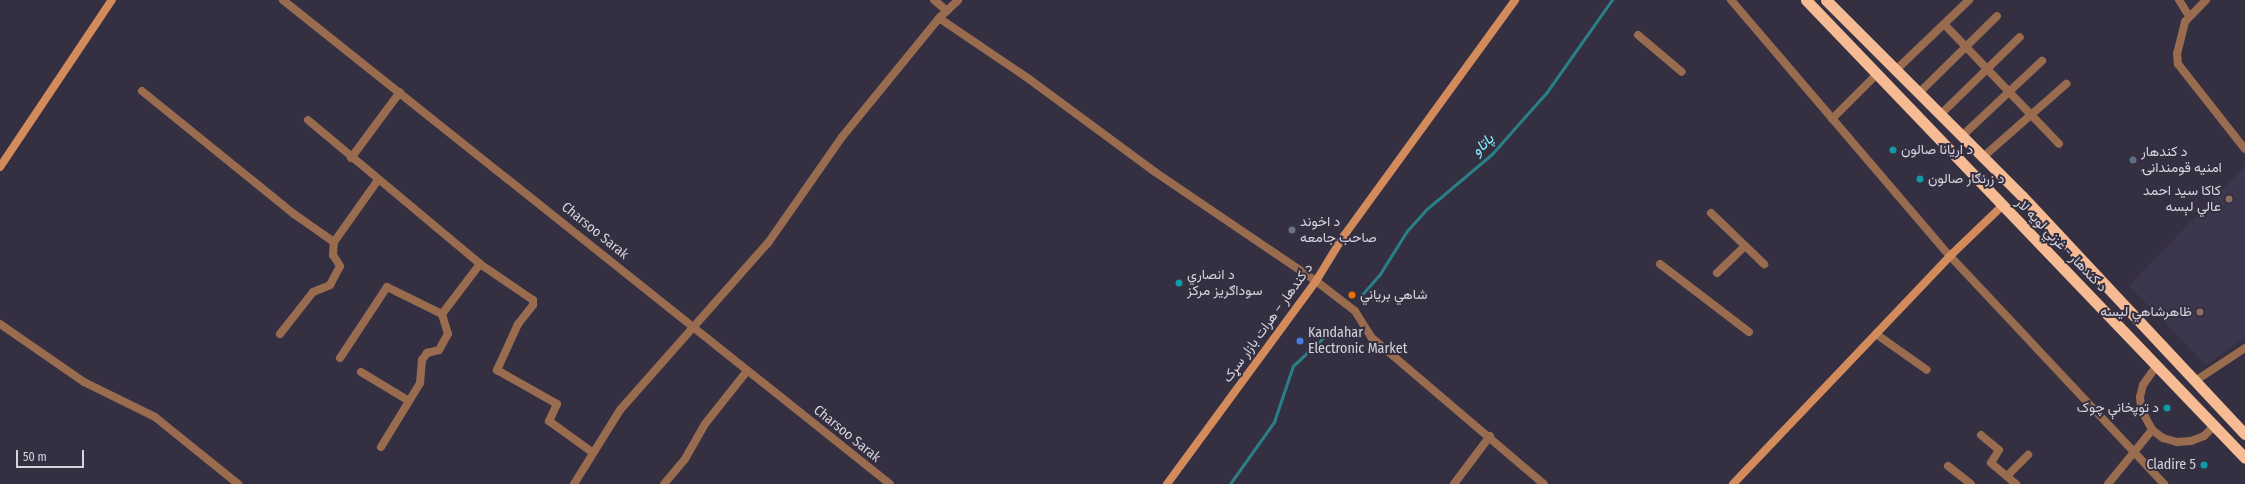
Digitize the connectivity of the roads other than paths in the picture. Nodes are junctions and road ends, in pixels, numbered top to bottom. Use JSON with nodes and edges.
{"nodes":[{"id":1,"x":112,"y":0,"type":"edge"},
{"id":2,"x":283,"y":0,"type":"edge"},
{"id":3,"x":934,"y":0,"type":"edge"},
{"id":4,"x":958,"y":0,"type":"edge"},
{"id":5,"x":1515,"y":0,"type":"edge"},
{"id":6,"x":1731,"y":0,"type":"edge"},
{"id":7,"x":1806,"y":0,"type":"edge"},
{"id":8,"x":1826,"y":0,"type":"edge"},
{"id":9,"x":1969,"y":0,"type":"edge"},
{"id":10,"x":2179,"y":0,"type":"edge"},
{"id":11,"x":2206,"y":0,"type":"edge"},
{"id":12,"x":947,"y":11,"type":"junction"},
{"id":13,"x":1997,"y":16,"type":"dead end"},
{"id":14,"x":2189,"y":16,"type":"junction"},
{"id":15,"x":939,"y":18,"type":"junction"},
{"id":16,"x":1944,"y":24,"type":"junction"},
{"id":17,"x":1638,"y":35,"type":"dead end"},
{"id":18,"x":2020,"y":37,"type":"dead end"},
{"id":19,"x":1966,"y":47,"type":"junction"},
{"id":20,"x":2042,"y":61,"type":"dead end"},
{"id":21,"x":1897,"y":69,"type":"junction"},
{"id":22,"x":1988,"y":69,"type":"junction"},
{"id":23,"x":1682,"y":72,"type":"dead end"},
{"id":24,"x":1877,"y":74,"type":"junction"},
{"id":25,"x":2066,"y":84,"type":"dead end"},
{"id":26,"x":142,"y":91,"type":"dead end"},
{"id":27,"x":2009,"y":91,"type":"junction"},
{"id":28,"x":400,"y":92,"type":"junction"},
{"id":29,"x":1920,"y":92,"type":"junction"},
{"id":30,"x":1941,"y":114,"type":"junction"},
{"id":31,"x":2032,"y":115,"type":"junction"},
{"id":32,"x":1832,"y":119,"type":"junction"},
{"id":33,"x":308,"y":120,"type":"dead end"},
{"id":34,"x":1962,"y":136,"type":"junction"},
{"id":35,"x":2059,"y":144,"type":"dead end"},
{"id":36,"x":2244,"y":145,"type":"edge"},
{"id":37,"x":1983,"y":157,"type":"junction"},
{"id":38,"x":351,"y":158,"type":"junction"},
{"id":39,"x":0,"y":167,"type":"edge"},
{"id":40,"x":378,"y":180,"type":"junction"},
{"id":41,"x":2002,"y":206,"type":"junction"},
{"id":42,"x":1712,"y":213,"type":"dead end"},
{"id":43,"x":334,"y":242,"type":"junction"},
{"id":44,"x":1745,"y":246,"type":"junction"},
{"id":45,"x":1950,"y":256,"type":"junction"},
{"id":46,"x":480,"y":264,"type":"junction"},
{"id":47,"x":1660,"y":264,"type":"dead end"},
{"id":48,"x":1764,"y":264,"type":"dead end"},
{"id":49,"x":1717,"y":273,"type":"dead end"},
{"id":50,"x":1316,"y":281,"type":"junction"},
{"id":51,"x":442,"y":314,"type":"junction"},
{"id":52,"x":0,"y":324,"type":"edge"},
{"id":53,"x":693,"y":327,"type":"junction"},
{"id":54,"x":1750,"y":332,"type":"dead end"},
{"id":55,"x":280,"y":334,"type":"dead end"},
{"id":56,"x":1876,"y":334,"type":"junction"},
{"id":57,"x":2245,"y":348,"type":"edge"},
{"id":58,"x":340,"y":358,"type":"dead end"},
{"id":59,"x":2157,"y":365,"type":"junction"},
{"id":60,"x":747,"y":370,"type":"junction"},
{"id":61,"x":1927,"y":370,"type":"dead end"},
{"id":62,"x":361,"y":372,"type":"dead end"},
{"id":63,"x":2195,"y":381,"type":"junction"},
{"id":64,"x":409,"y":401,"type":"junction"},
{"id":65,"x":2214,"y":426,"type":"junction"},
{"id":66,"x":2152,"y":430,"type":"junction"},
{"id":67,"x":2245,"y":434,"type":"edge"},
{"id":68,"x":1981,"y":435,"type":"dead end"},
{"id":69,"x":1490,"y":436,"type":"junction"},
{"id":70,"x":381,"y":447,"type":"dead end"},
{"id":71,"x":2133,"y":451,"type":"junction"},
{"id":72,"x":592,"y":452,"type":"junction"},
{"id":73,"x":2028,"y":455,"type":"dead end"},
{"id":74,"x":2245,"y":458,"type":"edge"},
{"id":75,"x":1948,"y":466,"type":"dead end"},
{"id":76,"x":2007,"y":476,"type":"junction"},
{"id":77,"x":2014,"y":483,"type":"edge"},
{"id":78,"x":238,"y":484,"type":"edge"},
{"id":79,"x":574,"y":484,"type":"edge"},
{"id":80,"x":664,"y":484,"type":"edge"},
{"id":81,"x":890,"y":484,"type":"edge"},
{"id":82,"x":1167,"y":484,"type":"edge"},
{"id":83,"x":1454,"y":484,"type":"edge"},
{"id":84,"x":1544,"y":484,"type":"edge"},
{"id":85,"x":1733,"y":484,"type":"edge"},
{"id":86,"x":1971,"y":484,"type":"edge"},
{"id":87,"x":2108,"y":484,"type":"edge"},
{"id":88,"x":2164,"y":484,"type":"edge"}],
"edges":[{"from":1,"to":39,"type":"main road"},
{"from":2,"to":28,"type":"street","name":"Charsoo Sarak"},
{"from":3,"to":12,"type":"street"},
{"from":4,"to":12,"type":"street"},
{"from":5,"to":50,"type":"main road","name":"د کندهار – هرات بازار سړک"},
{"from":6,"to":32,"type":"street"},
{"from":7,"to":24,"type":"highway","name":"د کندهار - غزني لويه لار"},
{"from":8,"to":21,"type":"highway","name":"د کندهار - غزني لويه لار"},
{"from":9,"to":16,"type":"street"},
{"from":10,"to":14,"type":"street"},
{"from":11,"to":14,"type":"street"},
{"from":12,"to":15,"type":"street"},
{"from":13,"to":19,"type":"street"},
{"from":14,"to":36,"type":"street"},
{"from":15,"to":50,"type":"street"},
{"from":15,"to":53,"type":"street"},
{"from":16,"to":19,"type":"street"},
{"from":16,"to":21,"type":"street"},
{"from":17,"to":23,"type":"street"},
{"from":18,"to":22,"type":"street"},
{"from":19,"to":22,"type":"street"},
{"from":19,"to":29,"type":"street"},
{"from":20,"to":27,"type":"street"},
{"from":21,"to":29,"type":"highway","name":"د کندهار - غزني لويه لار"},
{"from":22,"to":27,"type":"street"},
{"from":22,"to":30,"type":"street"},
{"from":24,"to":32,"type":"street"},
{"from":24,"to":41,"type":"highway","name":"د کندهار - غزني لويه لار"},
{"from":25,"to":31,"type":"street"},
{"from":26,"to":43,"type":"street"},
{"from":27,"to":31,"type":"street"},
{"from":27,"to":34,"type":"street"},
{"from":28,"to":38,"type":"street"},
{"from":28,"to":53,"type":"street","name":"Charsoo Sarak"},
{"from":29,"to":30,"type":"highway","name":"د کندهار - غزني لويه لار"},
{"from":30,"to":34,"type":"highway","name":"د کندهار - غزني لويه لار"},
{"from":31,"to":35,"type":"street"},
{"from":31,"to":37,"type":"street"},
{"from":32,"to":45,"type":"street"},
{"from":33,"to":38,"type":"street"},
{"from":34,"to":37,"type":"highway","name":"د کندهار - غزني لويه لار"},
{"from":37,"to":63,"type":"highway","name":"د کندهار - غزني لويه لار"},
{"from":38,"to":40,"type":"street"},
{"from":40,"to":43,"type":"street"},
{"from":40,"to":46,"type":"street"},
{"from":41,"to":45,"type":"main road"},
{"from":41,"to":59,"type":"highway","name":"د کندهار - غزني لويه لار"},
{"from":42,"to":44,"type":"street"},
{"from":43,"to":55,"type":"street"},
{"from":44,"to":48,"type":"street"},
{"from":44,"to":49,"type":"street"},
{"from":45,"to":56,"type":"main road"},
{"from":45,"to":71,"type":"street"},
{"from":46,"to":51,"type":"street"},
{"from":46,"to":72,"type":"street"},
{"from":47,"to":54,"type":"street"},
{"from":50,"to":69,"type":"street"},
{"from":50,"to":82,"type":"main road","name":"د کندهار – هرات بازار سړک"},
{"from":51,"to":58,"type":"street"},
{"from":51,"to":64,"type":"street"},
{"from":52,"to":78,"type":"street"},
{"from":53,"to":60,"type":"street","name":"Charsoo Sarak"},
{"from":53,"to":72,"type":"street"},
{"from":56,"to":61,"type":"street"},
{"from":56,"to":85,"type":"main road"},
{"from":57,"to":63,"type":"street"},
{"from":59,"to":65,"type":"highway","name":"د کندهار - غزني لويه لار"},
{"from":59,"to":66,"type":"street"},
{"from":60,"to":80,"type":"street"},
{"from":60,"to":81,"type":"street","name":"Charsoo Sarak"},
{"from":62,"to":64,"type":"street"},
{"from":63,"to":67,"type":"highway","name":"د کندهار - غزني لويه لار"},
{"from":64,"to":70,"type":"street"},
{"from":65,"to":66,"type":"street"},
{"from":65,"to":74,"type":"highway","name":"د کندهار - غزني لويه لار"},
{"from":66,"to":71,"type":"street"},
{"from":68,"to":76,"type":"street"},
{"from":69,"to":83,"type":"street"},
{"from":69,"to":84,"type":"street"},
{"from":71,"to":87,"type":"street"},
{"from":71,"to":88,"type":"street"},
{"from":72,"to":79,"type":"street"},
{"from":73,"to":76,"type":"street"},
{"from":75,"to":86,"type":"street"},
{"from":76,"to":77,"type":"street"}]}
